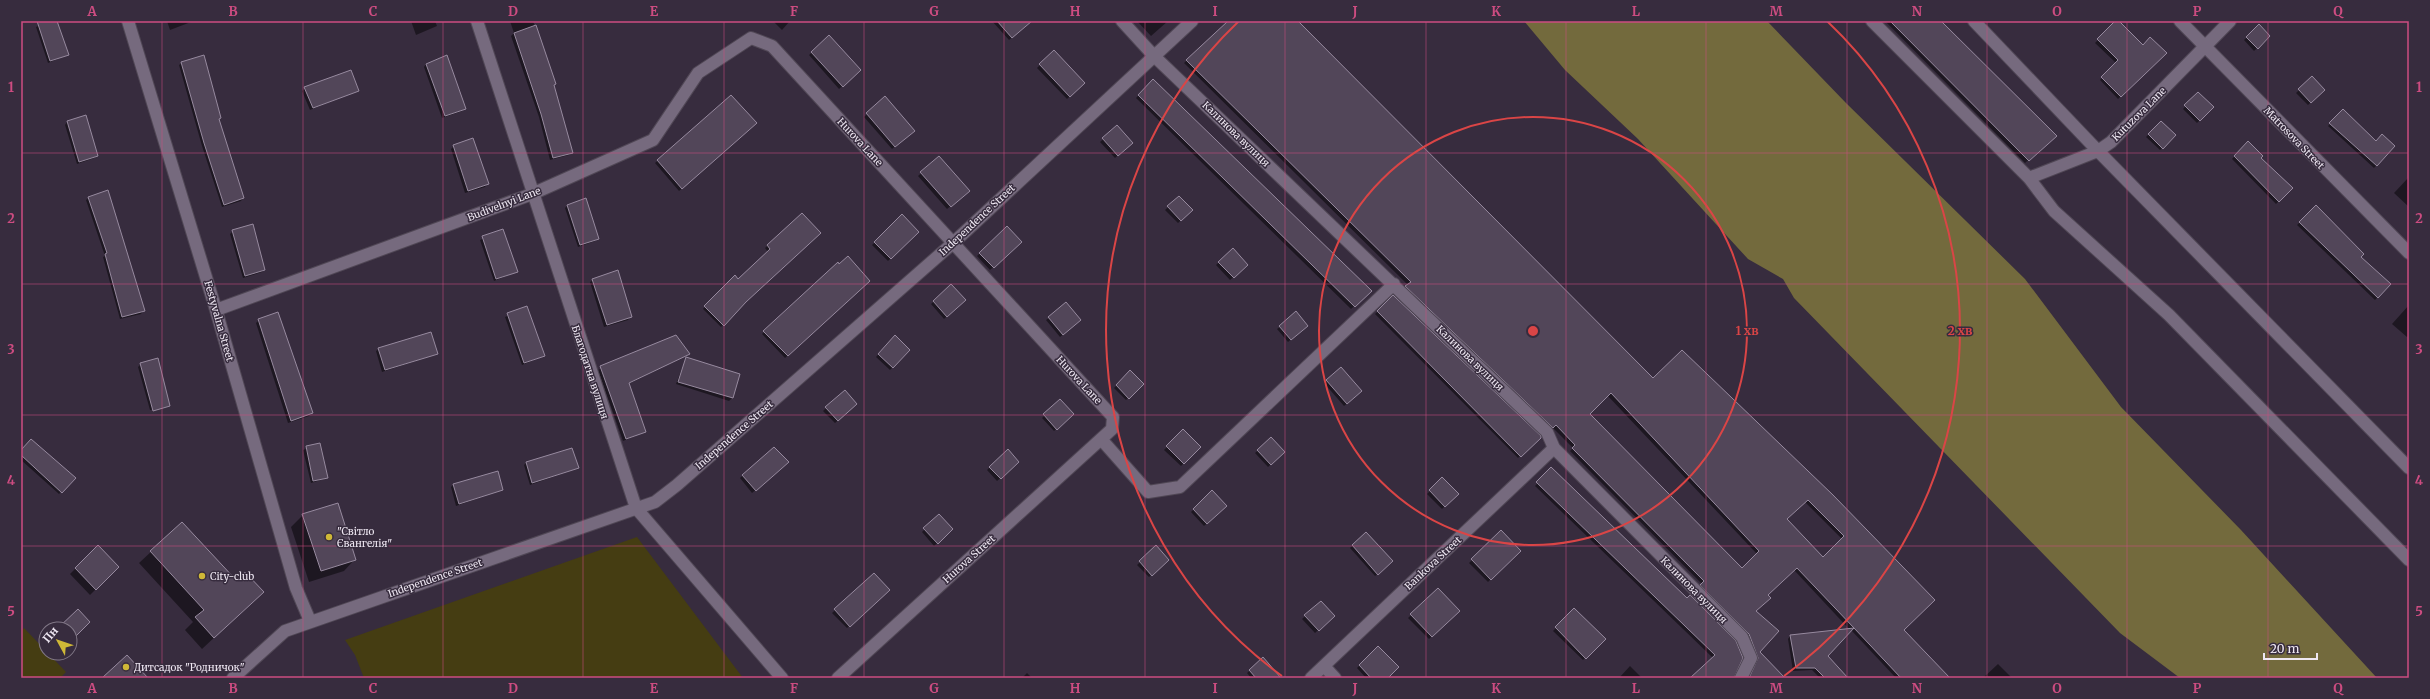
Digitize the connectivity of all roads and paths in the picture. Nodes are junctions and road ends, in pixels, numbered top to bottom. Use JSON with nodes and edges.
{"nodes":[{"id":1,"x":128,"y":21,"type":"edge"},
{"id":2,"x":477,"y":21,"type":"edge"},
{"id":3,"x":1122,"y":21,"type":"edge"},
{"id":4,"x":1192,"y":21,"type":"edge"},
{"id":5,"x":1872,"y":21,"type":"edge"},
{"id":6,"x":1974,"y":21,"type":"edge"},
{"id":7,"x":2180,"y":21,"type":"edge"},
{"id":8,"x":2230,"y":21,"type":"edge"},
{"id":9,"x":751,"y":38,"type":"joint"},
{"id":10,"x":2205,"y":46,"type":"junction"},
{"id":11,"x":1154,"y":56,"type":"junction"},
{"id":12,"x":2098,"y":151,"type":"junction"},
{"id":13,"x":2029,"y":178,"type":"junction"},
{"id":14,"x":532,"y":194,"type":"junction"},
{"id":15,"x":953,"y":243,"type":"junction"},
{"id":16,"x":2409,"y":253,"type":"edge"},
{"id":17,"x":1394,"y":284,"type":"junction"},
{"id":18,"x":216,"y":310,"type":"junction"},
{"id":19,"x":1101,"y":439,"type":"junction"},
{"id":20,"x":1554,"y":448,"type":"junction"},
{"id":21,"x":2409,"y":468,"type":"edge"},
{"id":22,"x":636,"y":508,"type":"junction"},
{"id":23,"x":2409,"y":560,"type":"edge"},
{"id":24,"x":310,"y":621,"type":"junction"},
{"id":25,"x":1324,"y":666,"type":"junction"},
{"id":26,"x":233,"y":678,"type":"edge"},
{"id":27,"x":782,"y":678,"type":"edge"},
{"id":28,"x":838,"y":678,"type":"edge"},
{"id":29,"x":1311,"y":678,"type":"edge"},
{"id":30,"x":1335,"y":678,"type":"edge"},
{"id":31,"x":1741,"y":678,"type":"edge"}],
"edges":[{"from":1,"to":18,"type":"street","name":"Festyvalna Street"},
{"from":2,"to":14,"type":"street","name":"Благодатна вулиця"},
{"from":3,"to":11,"type":"street","name":"Калинова вулиця"},
{"from":4,"to":11,"type":"street"},
{"from":5,"to":13,"type":"street"},
{"from":6,"to":12,"type":"street"},
{"from":7,"to":10,"type":"street","name":"Matrosova Street"},
{"from":8,"to":10,"type":"street","name":"Kutuzova Lane"},
{"from":9,"to":14,"type":"street","name":"Budivelnyi Lane"},
{"from":9,"to":15,"type":"street","name":"Hurova Lane"},
{"from":10,"to":12,"type":"street","name":"Kutuzova Lane"},
{"from":10,"to":16,"type":"street","name":"Matrosova Street"},
{"from":11,"to":15,"type":"street","name":"Independence Street"},
{"from":11,"to":17,"type":"street","name":"Калинова вулиця"},
{"from":12,"to":13,"type":"street","name":"Kutuzova Lane"},
{"from":12,"to":21,"type":"street"},
{"from":13,"to":23,"type":"street"},
{"from":14,"to":18,"type":"street","name":"Budivelnyi Lane"},
{"from":14,"to":22,"type":"street","name":"Благодатна вулиця"},
{"from":15,"to":19,"type":"street","name":"Hurova Lane"},
{"from":15,"to":22,"type":"street","name":"Independence Street"},
{"from":17,"to":19,"type":"street"},
{"from":17,"to":20,"type":"street","name":"Калинова вулиця"},
{"from":18,"to":24,"type":"street","name":"Festyvalna Street"},
{"from":19,"to":28,"type":"street","name":"Hurova Street"},
{"from":20,"to":25,"type":"street","name":"Bankova Street"},
{"from":20,"to":31,"type":"street","name":"Калинова вулиця"},
{"from":22,"to":24,"type":"street","name":"Independence Street"},
{"from":22,"to":27,"type":"street","name":"Благодатна вулиця"},
{"from":24,"to":26,"type":"street","name":"Independence Street"},
{"from":25,"to":29,"type":"street","name":"Bankova Street"},
{"from":25,"to":30,"type":"street"}]}
